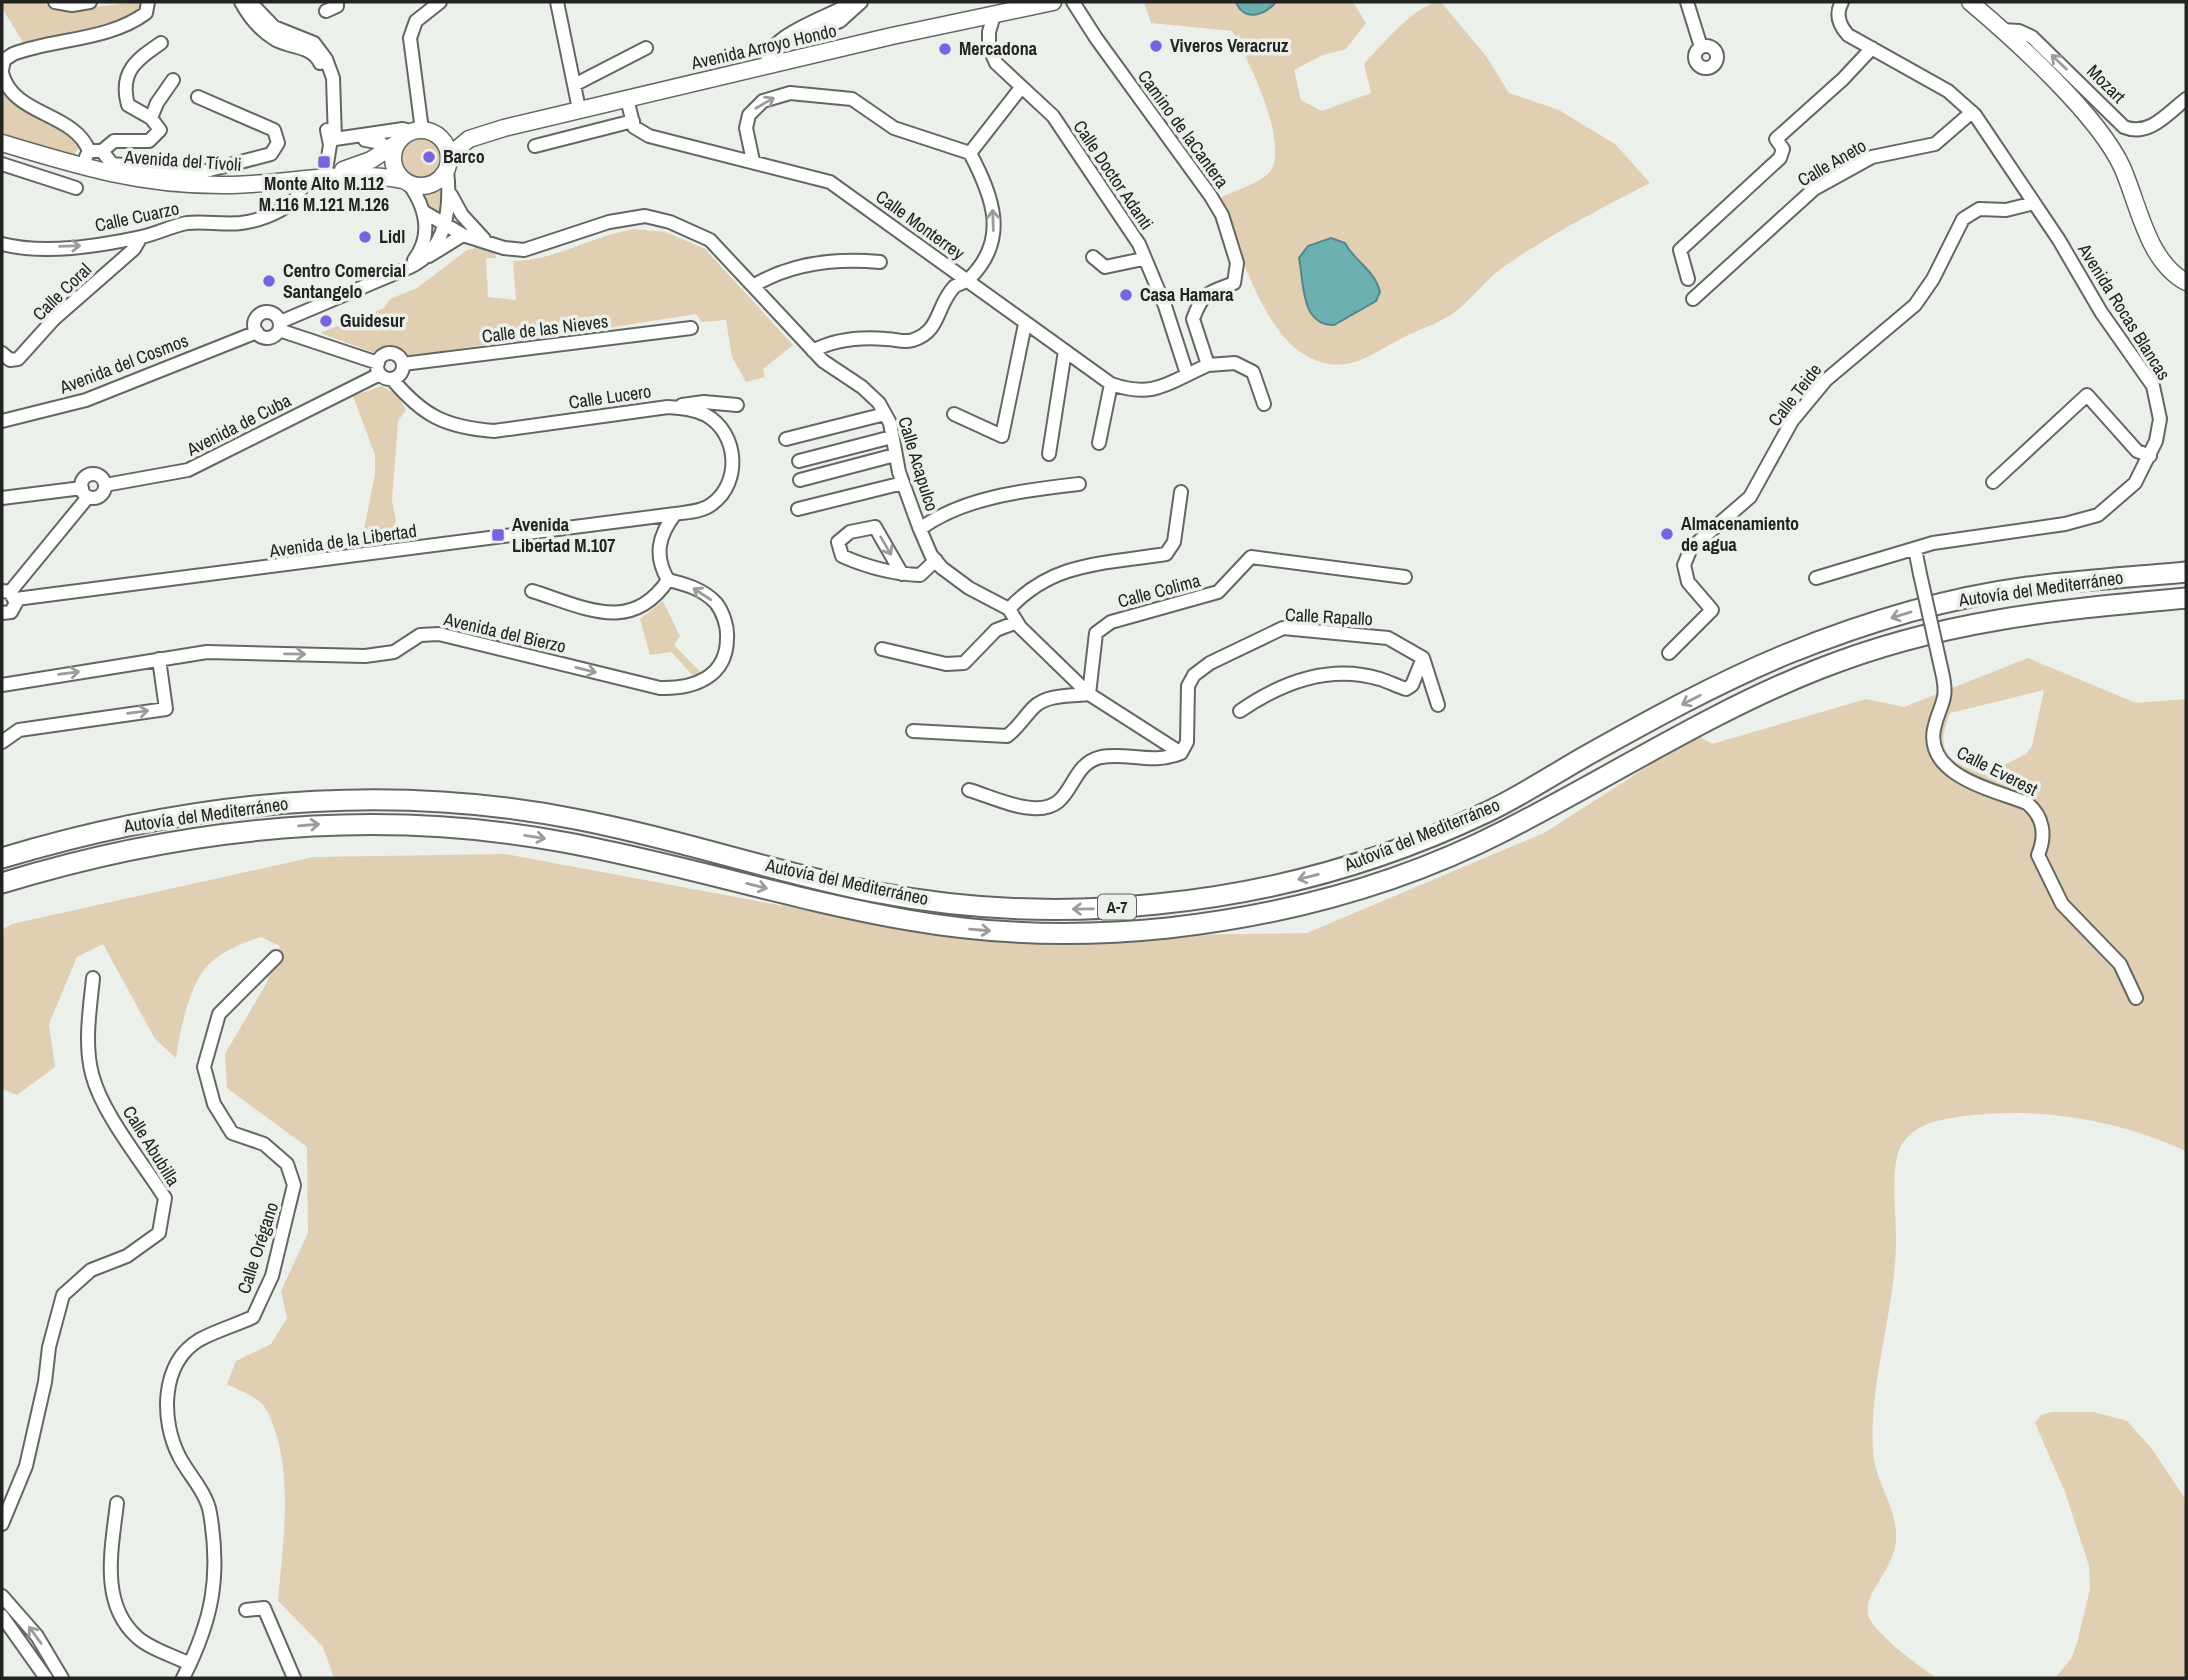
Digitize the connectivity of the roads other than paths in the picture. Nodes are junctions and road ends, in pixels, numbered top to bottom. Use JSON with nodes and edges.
{"nodes":[{"id":1,"x":55,"y":2,"type":"edge"},
{"id":2,"x":90,"y":2,"type":"edge"},
{"id":3,"x":148,"y":2,"type":"edge"},
{"id":4,"x":241,"y":2,"type":"edge"},
{"id":5,"x":250,"y":2,"type":"edge"},
{"id":6,"x":337,"y":2,"type":"edge"},
{"id":7,"x":440,"y":2,"type":"edge"},
{"id":8,"x":556,"y":2,"type":"edge"},
{"id":9,"x":847,"y":2,"type":"edge"},
{"id":10,"x":861,"y":2,"type":"edge"},
{"id":11,"x":1053,"y":2,"type":"edge"},
{"id":12,"x":1073,"y":2,"type":"edge"},
{"id":13,"x":1687,"y":2,"type":"edge"},
{"id":14,"x":1842,"y":2,"type":"edge"},
{"id":15,"x":1970,"y":2,"type":"edge"},
{"id":16,"x":326,"y":11,"type":"dead end"},
{"id":17,"x":994,"y":15,"type":"junction"},
{"id":18,"x":2002,"y":30,"type":"junction"},
{"id":19,"x":161,"y":43,"type":"dead end"},
{"id":20,"x":1702,"y":47,"type":"dead end"},
{"id":21,"x":646,"y":48,"type":"dead end"},
{"id":22,"x":1872,"y":48,"type":"junction"},
{"id":23,"x":776,"y":64,"type":"junction"},
{"id":24,"x":2,"y":71,"type":"edge"},
{"id":25,"x":173,"y":80,"type":"dead end"},
{"id":26,"x":574,"y":85,"type":"junction"},
{"id":27,"x":1020,"y":89,"type":"junction"},
{"id":28,"x":198,"y":97,"type":"dead end"},
{"id":29,"x":627,"y":99,"type":"junction"},
{"id":30,"x":2186,"y":99,"type":"edge"},
{"id":31,"x":579,"y":109,"type":"junction"},
{"id":32,"x":1972,"y":112,"type":"junction"},
{"id":33,"x":151,"y":118,"type":"junction"},
{"id":34,"x":633,"y":121,"type":"junction"},
{"id":35,"x":417,"y":131,"type":"junction"},
{"id":36,"x":485,"y":133,"type":"junction"},
{"id":37,"x":438,"y":136,"type":"junction"},
{"id":38,"x":2,"y":144,"type":"edge"},
{"id":39,"x":330,"y":145,"type":"junction"},
{"id":40,"x":536,"y":146,"type":"dead end"},
{"id":41,"x":392,"y":150,"type":"junction"},
{"id":42,"x":95,"y":151,"type":"junction"},
{"id":43,"x":970,"y":153,"type":"junction"},
{"id":44,"x":753,"y":162,"type":"junction"},
{"id":45,"x":448,"y":163,"type":"junction"},
{"id":46,"x":2,"y":164,"type":"edge"},
{"id":47,"x":80,"y":166,"type":"junction"},
{"id":48,"x":325,"y":176,"type":"junction"},
{"id":49,"x":302,"y":180,"type":"junction"},
{"id":50,"x":406,"y":182,"type":"junction"},
{"id":51,"x":76,"y":188,"type":"dead end"},
{"id":52,"x":450,"y":194,"type":"junction"},
{"id":53,"x":2034,"y":203,"type":"junction"},
{"id":54,"x":424,"y":212,"type":"junction"},
{"id":55,"x":444,"y":225,"type":"junction"},
{"id":56,"x":463,"y":235,"type":"junction"},
{"id":57,"x":141,"y":237,"type":"junction"},
{"id":58,"x":487,"y":241,"type":"junction"},
{"id":59,"x":2,"y":244,"type":"edge"},
{"id":60,"x":426,"y":257,"type":"junction"},
{"id":61,"x":1093,"y":257,"type":"dead end"},
{"id":62,"x":1143,"y":259,"type":"junction"},
{"id":63,"x":880,"y":262,"type":"dead end"},
{"id":64,"x":400,"y":270,"type":"junction"},
{"id":65,"x":1688,"y":279,"type":"dead end"},
{"id":66,"x":967,"y":280,"type":"junction"},
{"id":67,"x":2186,"y":282,"type":"edge"},
{"id":68,"x":754,"y":286,"type":"junction"},
{"id":69,"x":1693,"y":299,"type":"dead end"},
{"id":70,"x":1025,"y":324,"type":"junction"},
{"id":71,"x":279,"y":326,"type":"junction"},
{"id":72,"x":691,"y":328,"type":"dead end"},
{"id":73,"x":257,"y":332,"type":"junction"},
{"id":74,"x":813,"y":351,"type":"junction"},
{"id":75,"x":1065,"y":351,"type":"junction"},
{"id":76,"x":2,"y":353,"type":"edge"},
{"id":77,"x":403,"y":364,"type":"junction"},
{"id":78,"x":1208,"y":365,"type":"junction"},
{"id":79,"x":383,"y":372,"type":"junction"},
{"id":80,"x":1187,"y":374,"type":"junction"},
{"id":81,"x":1111,"y":384,"type":"junction"},
{"id":82,"x":1264,"y":404,"type":"dead end"},
{"id":83,"x":737,"y":405,"type":"dead end"},
{"id":84,"x":668,"y":407,"type":"junction"},
{"id":85,"x":885,"y":414,"type":"junction"},
{"id":86,"x":954,"y":414,"type":"dead end"},
{"id":87,"x":2,"y":421,"type":"edge"},
{"id":88,"x":892,"y":437,"type":"junction"},
{"id":89,"x":786,"y":439,"type":"dead end"},
{"id":90,"x":1099,"y":443,"type":"dead end"},
{"id":91,"x":1049,"y":454,"type":"dead end"},
{"id":92,"x":895,"y":455,"type":"junction"},
{"id":93,"x":2150,"y":456,"type":"junction"},
{"id":94,"x":799,"y":461,"type":"dead end"},
{"id":95,"x":800,"y":480,"type":"dead end"},
{"id":96,"x":1993,"y":482,"type":"dead end"},
{"id":97,"x":902,"y":483,"type":"junction"},
{"id":98,"x":1079,"y":484,"type":"dead end"},
{"id":99,"x":105,"y":485,"type":"junction"},
{"id":100,"x":1181,"y":492,"type":"dead end"},
{"id":101,"x":85,"y":493,"type":"junction"},
{"id":102,"x":2,"y":498,"type":"edge"},
{"id":103,"x":798,"y":509,"type":"dead end"},
{"id":104,"x":675,"y":514,"type":"junction"},
{"id":105,"x":920,"y":529,"type":"junction"},
{"id":106,"x":1915,"y":549,"type":"junction"},
{"id":107,"x":936,"y":560,"type":"junction"},
{"id":108,"x":2186,"y":572,"type":"edge"},
{"id":109,"x":902,"y":574,"type":"junction"},
{"id":110,"x":1405,"y":577,"type":"dead end"},
{"id":111,"x":1816,"y":578,"type":"dead end"},
{"id":112,"x":668,"y":580,"type":"junction"},
{"id":113,"x":532,"y":591,"type":"dead end"},
{"id":114,"x":9,"y":594,"type":"edge"},
{"id":115,"x":2186,"y":598,"type":"edge"},
{"id":116,"x":1009,"y":609,"type":"junction"},
{"id":117,"x":2,"y":613,"type":"edge"},
{"id":118,"x":1017,"y":622,"type":"junction"},
{"id":119,"x":882,"y":649,"type":"dead end"},
{"id":120,"x":1669,"y":653,"type":"dead end"},
{"id":121,"x":1423,"y":658,"type":"junction"},
{"id":122,"x":159,"y":659,"type":"junction"},
{"id":123,"x":2,"y":685,"type":"edge"},
{"id":124,"x":1089,"y":694,"type":"junction"},
{"id":125,"x":1438,"y":705,"type":"dead end"},
{"id":126,"x":1240,"y":710,"type":"dead end"},
{"id":127,"x":913,"y":731,"type":"dead end"},
{"id":128,"x":2,"y":742,"type":"edge"},
{"id":129,"x":1181,"y":753,"type":"junction"},
{"id":130,"x":970,"y":790,"type":"dead end"},
{"id":131,"x":366,"y":799,"type":"junction"},
{"id":132,"x":269,"y":828,"type":"junction"},
{"id":133,"x":2,"y":845,"type":"edge"},
{"id":134,"x":2,"y":858,"type":"edge"},
{"id":135,"x":2,"y":883,"type":"edge"},
{"id":136,"x":2,"y":897,"type":"edge"},
{"id":137,"x":276,"y":957,"type":"dead end"},
{"id":138,"x":93,"y":978,"type":"dead end"},
{"id":139,"x":2136,"y":998,"type":"dead end"},
{"id":140,"x":117,"y":1503,"type":"dead end"},
{"id":141,"x":2,"y":1524,"type":"edge"},
{"id":142,"x":2,"y":1596,"type":"edge"},
{"id":143,"x":246,"y":1610,"type":"dead end"},
{"id":144,"x":2,"y":1616,"type":"edge"},
{"id":145,"x":190,"y":1664,"type":"junction"},
{"id":146,"x":46,"y":1678,"type":"edge"},
{"id":147,"x":62,"y":1678,"type":"edge"},
{"id":148,"x":183,"y":1678,"type":"edge"},
{"id":149,"x":295,"y":1678,"type":"edge"}],
"edges":[{"from":1,"to":2,"type":"street"},
{"from":3,"to":24,"type":"street"},
{"from":4,"to":39,"type":"street"},
{"from":5,"to":35,"type":"street"},
{"from":6,"to":16,"type":"street"},
{"from":7,"to":35,"type":"street"},
{"from":8,"to":26,"type":"street"},
{"from":9,"to":23,"type":"street"},
{"from":10,"to":23,"type":"street"},
{"from":11,"to":17,"type":"main road","name":"Avenida Arroyo Hondo"},
{"from":12,"to":78,"type":"street","name":"Camino de laCantera"},
{"from":13,"to":20,"type":"street"},
{"from":14,"to":22,"type":"street","name":"Avenida Rocas Blancas"},
{"from":15,"to":18,"type":"main road"},
{"from":17,"to":23,"type":"main road","name":"Avenida Arroyo Hondo"},
{"from":17,"to":27,"type":"street","name":"Calle Doctor Adanti"},
{"from":30,"to":18,"type":"street","name":"Mozart","one_way":true},
{"from":18,"to":67,"type":"main road"},
{"from":19,"to":33,"type":"street"},
{"from":21,"to":26,"type":"street"},
{"from":22,"to":32,"type":"street","name":"Avenida Rocas Blancas"},
{"from":22,"to":65,"type":"street"},
{"from":23,"to":29,"type":"main road","name":"Avenida Arroyo Hondo"},
{"from":24,"to":42,"type":"street"},
{"from":25,"to":33,"type":"street"},
{"from":26,"to":31,"type":"street"},
{"from":27,"to":43,"type":"street"},
{"from":27,"to":62,"type":"street","name":"Calle Doctor Adanti"},
{"from":28,"to":42,"type":"street"},
{"from":29,"to":31,"type":"main road","name":"Avenida Arroyo Hondo"},
{"from":29,"to":34,"type":"street"},
{"from":31,"to":36,"type":"main road","name":"Avenida Arroyo Hondo"},
{"from":32,"to":53,"type":"street","name":"Avenida Rocas Blancas"},
{"from":32,"to":69,"type":"street","name":"Calle Aneto"},
{"from":33,"to":42,"type":"street"},
{"from":34,"to":40,"type":"street"},
{"from":34,"to":44,"type":"street","name":"Calle Monterrey"},
{"from":35,"to":37,"type":"main road"},
{"from":35,"to":41,"type":"main road"},
{"from":36,"to":37,"type":"main road","name":"Avenida Arroyo Hondo"},
{"from":36,"to":45,"type":"main road","name":"Avenida Arroyo Hondo"},
{"from":37,"to":45,"type":"main road"},
{"from":38,"to":47,"type":"main road","name":"Avenida del Tívoli"},
{"from":39,"to":41,"type":"street"},
{"from":39,"to":48,"type":"street"},
{"from":41,"to":48,"type":"main road","name":"Avenida del Tívoli"},
{"from":41,"to":50,"type":"main road"},
{"from":42,"to":47,"type":"street"},
{"from":44,"to":43,"type":"street","one_way":true},
{"from":66,"to":43,"type":"street","one_way":true},
{"from":44,"to":66,"type":"street","name":"Calle Monterrey"},
{"from":45,"to":50,"type":"main road"},
{"from":45,"to":52,"type":"street"},
{"from":46,"to":51,"type":"street"},
{"from":47,"to":49,"type":"main road","name":"Avenida del Tívoli"},
{"from":48,"to":49,"type":"main road","name":"Avenida del Tívoli"},
{"from":48,"to":50,"type":"main road","name":"Avenida del Tívoli"},
{"from":49,"to":57,"type":"street","name":"Calle Cuarzo"},
{"from":50,"to":54,"type":"street"},
{"from":52,"to":55,"type":"street"},
{"from":52,"to":58,"type":"street"},
{"from":53,"to":93,"type":"street","name":"Avenida Rocas Blancas"},
{"from":53,"to":120,"type":"street","name":"Calle Teide"},
{"from":54,"to":55,"type":"street","name":"Calle Acapulco"},
{"from":54,"to":64,"type":"street"},
{"from":55,"to":56,"type":"street","name":"Calle Acapulco"},
{"from":55,"to":60,"type":"street"},
{"from":56,"to":58,"type":"street","name":"Calle Acapulco"},
{"from":56,"to":60,"type":"street"},
{"from":59,"to":57,"type":"street","name":"Calle Cuarzo","one_way":true},
{"from":57,"to":76,"type":"street","name":"Calle Coral"},
{"from":58,"to":68,"type":"street","name":"Calle Acapulco"},
{"from":60,"to":64,"type":"street"},
{"from":61,"to":62,"type":"street"},
{"from":62,"to":80,"type":"street","name":"Calle Doctor Adanti"},
{"from":63,"to":68,"type":"street"},
{"from":64,"to":71,"type":"street"},
{"from":66,"to":70,"type":"street","name":"Calle Monterrey"},
{"from":66,"to":74,"type":"street"},
{"from":68,"to":74,"type":"street","name":"Calle Acapulco"},
{"from":70,"to":75,"type":"street","name":"Calle Monterrey"},
{"from":70,"to":86,"type":"street"},
{"from":71,"to":73,"type":"street"},
{"from":71,"to":73,"type":"street"},
{"from":71,"to":79,"type":"street"},
{"from":72,"to":77,"type":"street","name":"Calle de las Nieves"},
{"from":73,"to":87,"type":"street","name":"Avenida del Cosmos"},
{"from":74,"to":85,"type":"street","name":"Calle Acapulco"},
{"from":75,"to":81,"type":"street","name":"Calle Monterrey"},
{"from":75,"to":91,"type":"street"},
{"from":77,"to":79,"type":"street"},
{"from":77,"to":79,"type":"street","name":"Calle de las Nieves"},
{"from":78,"to":80,"type":"street"},
{"from":78,"to":82,"type":"street"},
{"from":79,"to":84,"type":"street","name":"Calle Lucero"},
{"from":79,"to":99,"type":"street","name":"Avenida de Cuba"},
{"from":80,"to":81,"type":"street","name":"Calle Monterrey"},
{"from":81,"to":90,"type":"street"},
{"from":83,"to":84,"type":"street"},
{"from":84,"to":104,"type":"street","name":"Calle Lucero"},
{"from":85,"to":88,"type":"street","name":"Calle Acapulco"},
{"from":85,"to":89,"type":"street"},
{"from":88,"to":92,"type":"street","name":"Calle Acapulco"},
{"from":88,"to":94,"type":"street"},
{"from":92,"to":95,"type":"street"},
{"from":92,"to":97,"type":"street","name":"Calle Acapulco"},
{"from":93,"to":96,"type":"street"},
{"from":93,"to":106,"type":"street","name":"Avenida Rocas Blancas"},
{"from":97,"to":103,"type":"street"},
{"from":97,"to":105,"type":"street","name":"Calle Acapulco"},
{"from":98,"to":105,"type":"street"},
{"from":99,"to":101,"type":"street"},
{"from":99,"to":101,"type":"street"},
{"from":100,"to":116,"type":"street"},
{"from":101,"to":102,"type":"street"},
{"from":101,"to":114,"type":"street"},
{"from":104,"to":112,"type":"street"},
{"from":104,"to":114,"type":"street","name":"Avenida de la Libertad"},
{"from":105,"to":107,"type":"street","name":"Calle Acapulco"},
{"from":106,"to":111,"type":"street","name":"Avenida Rocas Blancas"},
{"from":106,"to":139,"type":"street","name":"Calle Everest","bridge":true},
{"from":107,"to":109,"type":"street"},
{"from":107,"to":116,"type":"street","name":"Calle Acapulco"},
{"from":108,"to":131,"type":"highway","name":"Autovía del Mediterráneo","number":"A-7","one_way":true},
{"from":109,"to":109,"type":"street","one_way":true},
{"from":110,"to":124,"type":"street","name":"Calle Colima"},
{"from":112,"to":113,"type":"street"},
{"from":122,"to":112,"type":"street","name":"Avenida del Bierzo","one_way":true},
{"from":114,"to":117,"type":"street"},
{"from":132,"to":115,"type":"highway","name":"Autovía del Mediterráneo","number":"A-7","one_way":true},
{"from":116,"to":118,"type":"street"},
{"from":118,"to":119,"type":"street"},
{"from":118,"to":124,"type":"street"},
{"from":121,"to":125,"type":"street"},
{"from":121,"to":126,"type":"street"},
{"from":121,"to":129,"type":"street","name":"Calle Rapallo"},
{"from":123,"to":122,"type":"street","name":"Avenida del Bierzo","one_way":true},
{"from":128,"to":122,"type":"street","one_way":true},
{"from":124,"to":127,"type":"street"},
{"from":124,"to":129,"type":"street"},
{"from":129,"to":130,"type":"street"},
{"from":131,"to":133,"type":"highway"},
{"from":131,"to":134,"type":"highway","name":"Autovía del Mediterráneo","number":"A-7"},
{"from":132,"to":135,"type":"highway","name":"Autovía del Mediterráneo","number":"A-7"},
{"from":132,"to":136,"type":"highway"},
{"from":137,"to":145,"type":"street","name":"Calle Orégano"},
{"from":138,"to":141,"type":"street","name":"Calle Abubilla"},
{"from":140,"to":145,"type":"street"},
{"from":147,"to":142,"type":"street","one_way":true},
{"from":143,"to":149,"type":"street"},
{"from":144,"to":146,"type":"street"},
{"from":145,"to":148,"type":"street","name":"Calle Orégano"}]}
